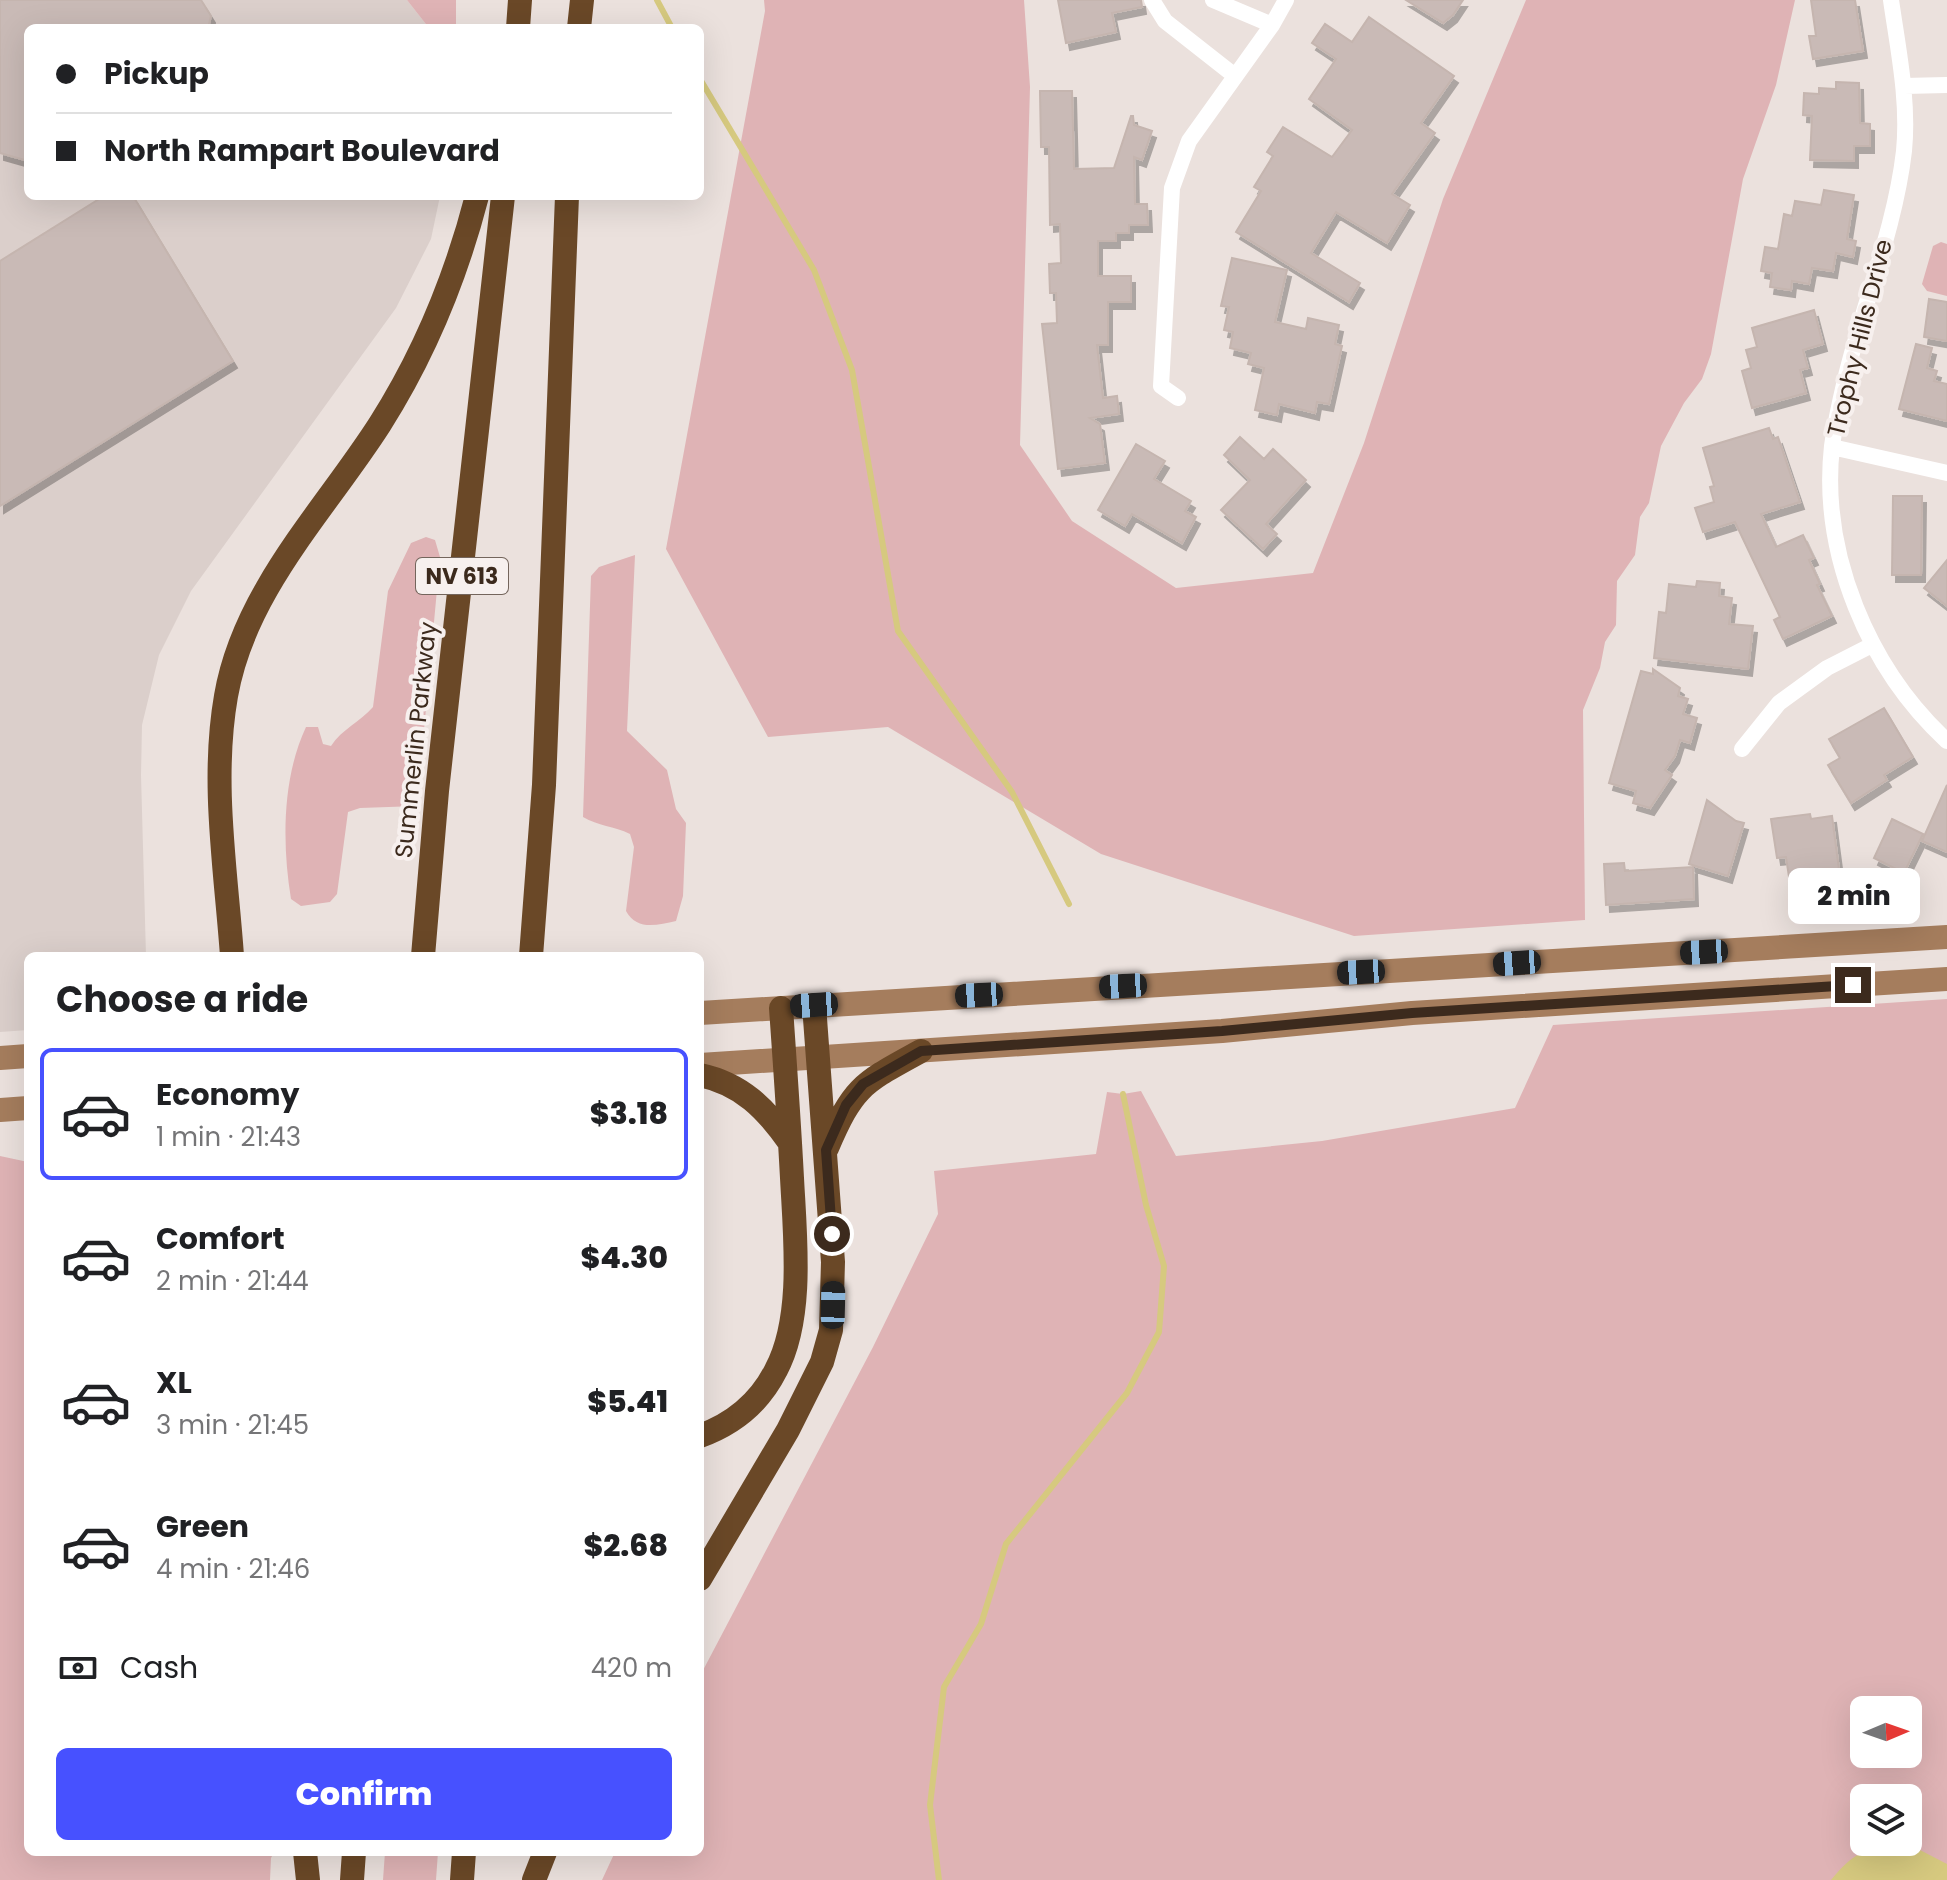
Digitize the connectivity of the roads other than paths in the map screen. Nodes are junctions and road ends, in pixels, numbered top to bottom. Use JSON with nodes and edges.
{"nodes":[{"id":1,"x":520,"y":0,"type":"edge"},
{"id":2,"x":582,"y":0,"type":"edge"},
{"id":3,"x":1152,"y":0,"type":"edge"},
{"id":4,"x":1213,"y":0,"type":"edge"},
{"id":5,"x":1286,"y":0,"type":"edge"},
{"id":6,"x":1891,"y":0,"type":"edge"},
{"id":7,"x":518,"y":24,"type":"edge"},
{"id":8,"x":579,"y":24,"type":"edge"},
{"id":9,"x":1272,"y":25,"type":"junction"},
{"id":10,"x":1235,"y":76,"type":"junction"},
{"id":11,"x":1947,"y":85,"type":"edge"},
{"id":12,"x":1904,"y":86,"type":"junction"},
{"id":13,"x":476,"y":200,"type":"edge"},
{"id":14,"x":503,"y":200,"type":"edge"},
{"id":15,"x":567,"y":200,"type":"edge"},
{"id":16,"x":1178,"y":398,"type":"dead end"},
{"id":17,"x":1832,"y":447,"type":"junction"},
{"id":18,"x":1947,"y":473,"type":"edge"},
{"id":19,"x":1872,"y":645,"type":"junction"},
{"id":20,"x":1947,"y":741,"type":"edge"},
{"id":21,"x":1742,"y":749,"type":"dead end"},
{"id":22,"x":230,"y":926,"type":"junction"},
{"id":23,"x":1947,"y":937,"type":"edge"},
{"id":24,"x":221,"y":952,"type":"edge"},
{"id":25,"x":232,"y":952,"type":"edge"},
{"id":26,"x":423,"y":952,"type":"edge"},
{"id":27,"x":531,"y":952,"type":"edge"},
{"id":28,"x":1947,"y":979,"type":"edge"},
{"id":29,"x":814,"y":1005,"type":"junction"},
{"id":30,"x":781,"y":1008,"type":"junction"},
{"id":31,"x":704,"y":1013,"type":"edge"},
{"id":32,"x":921,"y":1051,"type":"junction"},
{"id":33,"x":24,"y":1056,"type":"edge"},
{"id":34,"x":0,"y":1058,"type":"edge"},
{"id":35,"x":818,"y":1058,"type":"junction"},
{"id":36,"x":784,"y":1060,"type":"junction"},
{"id":37,"x":704,"y":1065,"type":"edge"},
{"id":38,"x":704,"y":1076,"type":"edge"},
{"id":39,"x":24,"y":1108,"type":"edge"},
{"id":40,"x":0,"y":1110,"type":"edge"},
{"id":41,"x":790,"y":1143,"type":"junction"},
{"id":42,"x":826,"y":1150,"type":"junction"},
{"id":43,"x":704,"y":1434,"type":"edge"},
{"id":44,"x":704,"y":1572,"type":"edge"},
{"id":45,"x":305,"y":1856,"type":"edge"},
{"id":46,"x":354,"y":1856,"type":"edge"},
{"id":47,"x":464,"y":1856,"type":"edge"},
{"id":48,"x":543,"y":1856,"type":"edge"},
{"id":49,"x":308,"y":1880,"type":"edge"},
{"id":50,"x":352,"y":1880,"type":"edge"},
{"id":51,"x":462,"y":1880,"type":"edge"},
{"id":52,"x":534,"y":1880,"type":"edge"}],
"edges":[{"from":1,"to":7,"type":"highway"},
{"from":2,"to":8,"type":"highway"},
{"from":3,"to":10,"type":"street"},
{"from":4,"to":9,"type":"street"},
{"from":5,"to":9,"type":"street"},
{"from":6,"to":12,"type":"street","name":"Trophy Hills Drive"},
{"from":9,"to":10,"type":"street"},
{"from":10,"to":16,"type":"street"},
{"from":11,"to":12,"type":"street"},
{"from":12,"to":17,"type":"street","name":"Trophy Hills Drive"},
{"from":13,"to":22,"type":"highway"},
{"from":14,"to":26,"type":"highway","name":"Summerlin Parkway","number":"NV 613"},
{"from":15,"to":27,"type":"highway"},
{"from":17,"to":18,"type":"street"},
{"from":17,"to":19,"type":"street","name":"Trophy Hills Drive"},
{"from":19,"to":20,"type":"street","name":"Trophy Hills Drive"},
{"from":19,"to":21,"type":"street"},
{"from":22,"to":24,"type":"highway"},
{"from":22,"to":25,"type":"highway"},
{"from":23,"to":29,"type":"main road"},
{"from":28,"to":32,"type":"main road"},
{"from":29,"to":30,"type":"main road"},
{"from":29,"to":35,"type":"highway"},
{"from":30,"to":31,"type":"main road"},
{"from":30,"to":36,"type":"highway"},
{"from":32,"to":35,"type":"main road"},
{"from":32,"to":42,"type":"highway"},
{"from":33,"to":34,"type":"main road"},
{"from":35,"to":36,"type":"main road"},
{"from":35,"to":42,"type":"highway"},
{"from":36,"to":37,"type":"main road"},
{"from":36,"to":41,"type":"highway"},
{"from":38,"to":41,"type":"highway"},
{"from":39,"to":40,"type":"main road"},
{"from":41,"to":43,"type":"highway"},
{"from":42,"to":44,"type":"highway"},
{"from":45,"to":49,"type":"highway"},
{"from":46,"to":50,"type":"highway"},
{"from":47,"to":51,"type":"highway"},
{"from":48,"to":52,"type":"highway"}]}
